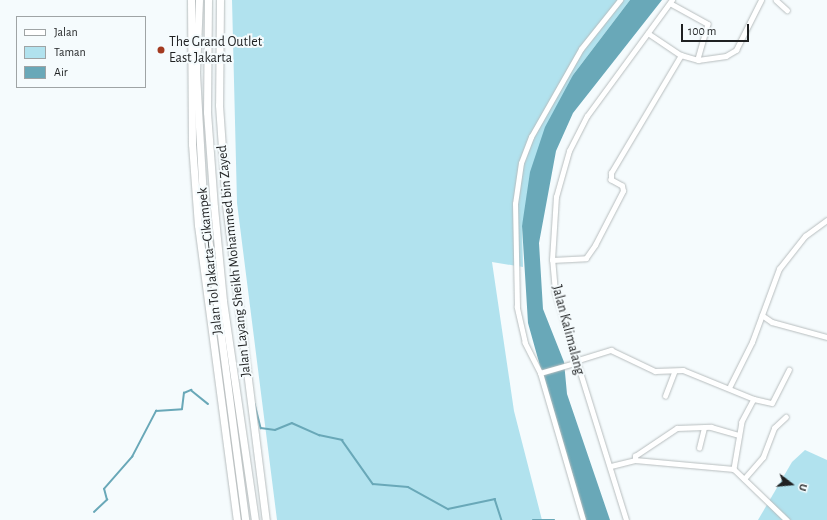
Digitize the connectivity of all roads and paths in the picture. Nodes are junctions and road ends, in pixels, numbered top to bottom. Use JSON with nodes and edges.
{"nodes":[{"id":1,"x":192,"y":0,"type":"edge"},
{"id":2,"x":199,"y":0,"type":"edge"},
{"id":3,"x":208,"y":0,"type":"edge"},
{"id":4,"x":220,"y":0,"type":"edge"},
{"id":5,"x":620,"y":0,"type":"edge"},
{"id":6,"x":761,"y":0,"type":"edge"},
{"id":7,"x":776,"y":0,"type":"edge"},
{"id":8,"x":671,"y":1,"type":"edge"},
{"id":9,"x":787,"y":10,"type":"dead end"},
{"id":10,"x":648,"y":33,"type":"junction"},
{"id":11,"x":681,"y":55,"type":"junction"},
{"id":12,"x":698,"y":60,"type":"junction"},
{"id":13,"x":826,"y":222,"type":"edge"},
{"id":14,"x":552,"y":260,"type":"junction"},
{"id":15,"x":762,"y":315,"type":"junction"},
{"id":16,"x":827,"y":337,"type":"edge"},
{"id":17,"x":574,"y":363,"type":"junction"},
{"id":18,"x":789,"y":370,"type":"dead end"},
{"id":19,"x":674,"y":372,"type":"junction"},
{"id":20,"x":542,"y":373,"type":"junction"},
{"id":21,"x":730,"y":386,"type":"junction"},
{"id":22,"x":665,"y":396,"type":"dead end"},
{"id":23,"x":754,"y":399,"type":"junction"},
{"id":24,"x":786,"y":417,"type":"dead end"},
{"id":25,"x":704,"y":428,"type":"junction"},
{"id":26,"x":739,"y":435,"type":"junction"},
{"id":27,"x":699,"y":448,"type":"dead end"},
{"id":28,"x":635,"y":460,"type":"junction"},
{"id":29,"x":611,"y":466,"type":"junction"},
{"id":30,"x":734,"y":469,"type":"junction"},
{"id":31,"x":744,"y":479,"type":"junction"},
{"id":32,"x":237,"y":520,"type":"edge"},
{"id":33,"x":245,"y":520,"type":"edge"},
{"id":34,"x":254,"y":520,"type":"edge"},
{"id":35,"x":266,"y":520,"type":"edge"},
{"id":36,"x":583,"y":520,"type":"edge"},
{"id":37,"x":626,"y":520,"type":"edge"},
{"id":38,"x":786,"y":520,"type":"edge"}],
"edges":[{"from":1,"to":32,"type":"highway","name":"Jalan Layang Sheikh Mohammed bin Zayed"},
{"from":2,"to":33,"type":"highway","name":"Jalan Tol Jakarta–Cikampek"},
{"from":3,"to":34,"type":"highway","name":"Jalan Tol Jakarta–Cikampek"},
{"from":4,"to":35,"type":"highway","name":"Jalan Layang Sheikh Mohammed bin Zayed"},
{"from":5,"to":20,"type":"street"},
{"from":6,"to":12,"type":"street"},
{"from":7,"to":9,"type":"street"},
{"from":8,"to":10,"type":"street","name":"Jalan Kalimalang"},
{"from":8,"to":12,"type":"street"},
{"from":10,"to":11,"type":"street"},
{"from":10,"to":14,"type":"street","name":"Jalan Kalimalang"},
{"from":11,"to":12,"type":"street"},
{"from":11,"to":14,"type":"street"},
{"from":13,"to":15,"type":"street"},
{"from":14,"to":17,"type":"street","name":"Jalan Kalimalang"},
{"from":15,"to":16,"type":"street"},
{"from":15,"to":21,"type":"street"},
{"from":17,"to":19,"type":"street"},
{"from":17,"to":20,"type":"street"},
{"from":17,"to":29,"type":"street","name":"Jalan Kalimalang"},
{"from":18,"to":23,"type":"street"},
{"from":19,"to":21,"type":"street"},
{"from":19,"to":22,"type":"street"},
{"from":20,"to":36,"type":"street"},
{"from":21,"to":23,"type":"street"},
{"from":23,"to":26,"type":"street"},
{"from":24,"to":31,"type":"street"},
{"from":25,"to":26,"type":"street"},
{"from":25,"to":27,"type":"street"},
{"from":25,"to":28,"type":"street"},
{"from":26,"to":30,"type":"street"},
{"from":28,"to":29,"type":"street"},
{"from":28,"to":30,"type":"street"},
{"from":29,"to":37,"type":"street","name":"Jalan Kalimalang"},
{"from":30,"to":31,"type":"street"},
{"from":31,"to":38,"type":"street"}]}
